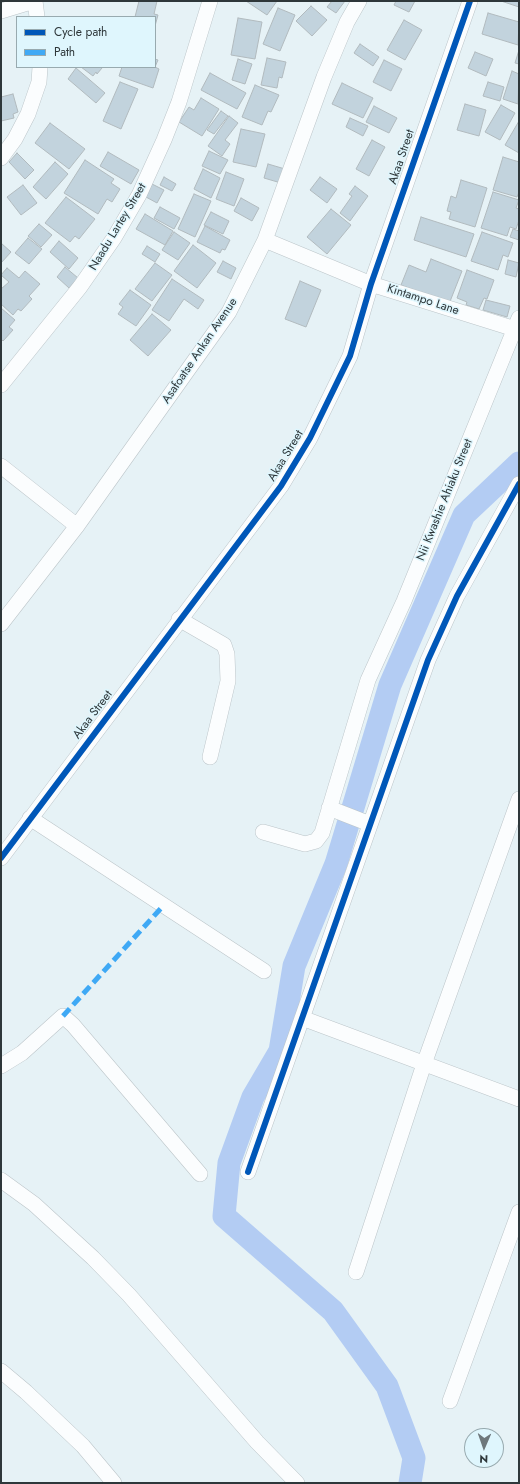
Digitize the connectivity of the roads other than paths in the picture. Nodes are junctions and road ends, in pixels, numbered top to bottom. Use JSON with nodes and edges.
{"nodes":[{"id":1,"x":34,"y":1,"type":"edge"},
{"id":2,"x":210,"y":1,"type":"edge"},
{"id":3,"x":359,"y":1,"type":"edge"},
{"id":4,"x":470,"y":1,"type":"edge"},
{"id":5,"x":1,"y":11,"type":"edge"},
{"id":6,"x":37,"y":16,"type":"edge"},
{"id":7,"x":40,"y":68,"type":"edge"},
{"id":8,"x":1,"y":158,"type":"edge"},
{"id":9,"x":265,"y":240,"type":"junction"},
{"id":10,"x":371,"y":284,"type":"junction"},
{"id":11,"x":517,"y":324,"type":"edge"},
{"id":12,"x":1,"y":385,"type":"edge"},
{"id":13,"x":1,"y":466,"type":"edge"},
{"id":14,"x":519,"y":484,"type":"edge"},
{"id":15,"x":77,"y":526,"type":"junction"},
{"id":16,"x":180,"y":619,"type":"junction"},
{"id":17,"x":1,"y":624,"type":"edge"},
{"id":18,"x":210,"y":757,"type":"dead end"},
{"id":19,"x":519,"y":799,"type":"edge"},
{"id":20,"x":335,"y":810,"type":"junction"},
{"id":21,"x":30,"y":818,"type":"junction"},
{"id":22,"x":365,"y":822,"type":"junction"},
{"id":23,"x":263,"y":832,"type":"dead end"},
{"id":24,"x":1,"y":858,"type":"edge"},
{"id":25,"x":264,"y":971,"type":"dead end"},
{"id":26,"x":302,"y":1018,"type":"junction"},
{"id":27,"x":424,"y":1064,"type":"junction"},
{"id":28,"x":1,"y":1066,"type":"edge"},
{"id":29,"x":519,"y":1099,"type":"edge"},
{"id":30,"x":248,"y":1172,"type":"dead end"},
{"id":31,"x":200,"y":1174,"type":"dead end"},
{"id":32,"x":1,"y":1180,"type":"edge"},
{"id":33,"x":519,"y":1212,"type":"edge"},
{"id":34,"x":356,"y":1272,"type":"dead end"},
{"id":35,"x":1,"y":1371,"type":"edge"},
{"id":36,"x":450,"y":1402,"type":"dead end"},
{"id":37,"x":114,"y":1483,"type":"edge"},
{"id":38,"x":297,"y":1483,"type":"edge"}],
"edges":[{"from":1,"to":5,"type":"street"},
{"from":1,"to":6,"type":"street"},
{"from":2,"to":12,"type":"street","name":"Naadu Lartey Street"},
{"from":3,"to":9,"type":"street","name":"Asafoatse Ankan Avenue"},
{"from":4,"to":10,"type":"street","name":"Akaa Street"},
{"from":7,"to":8,"type":"street"},
{"from":9,"to":10,"type":"street","name":"Kintampo Lane"},
{"from":9,"to":15,"type":"street","name":"Asafoatse Ankan Avenue"},
{"from":10,"to":11,"type":"street","name":"Kintampo Lane"},
{"from":10,"to":16,"type":"street","name":"Akaa Street"},
{"from":11,"to":20,"type":"street","name":"Nii Kwashie Ahiaku Street"},
{"from":13,"to":15,"type":"street"},
{"from":14,"to":22,"type":"street"},
{"from":15,"to":17,"type":"street","name":"Asafoatse Ankan Avenue"},
{"from":16,"to":18,"type":"street"},
{"from":16,"to":21,"type":"street","name":"Akaa Street"},
{"from":19,"to":27,"type":"street"},
{"from":20,"to":22,"type":"street"},
{"from":20,"to":23,"type":"street","name":"Nii Kwashie Ahiaku Street"},
{"from":21,"to":24,"type":"street","name":"Akaa Street"},
{"from":21,"to":25,"type":"street"},
{"from":22,"to":26,"type":"street"},
{"from":26,"to":27,"type":"street"},
{"from":26,"to":30,"type":"street"},
{"from":27,"to":29,"type":"street"},
{"from":27,"to":34,"type":"street"},
{"from":28,"to":31,"type":"street"},
{"from":32,"to":38,"type":"street"},
{"from":33,"to":36,"type":"street"},
{"from":35,"to":37,"type":"street"}]}
